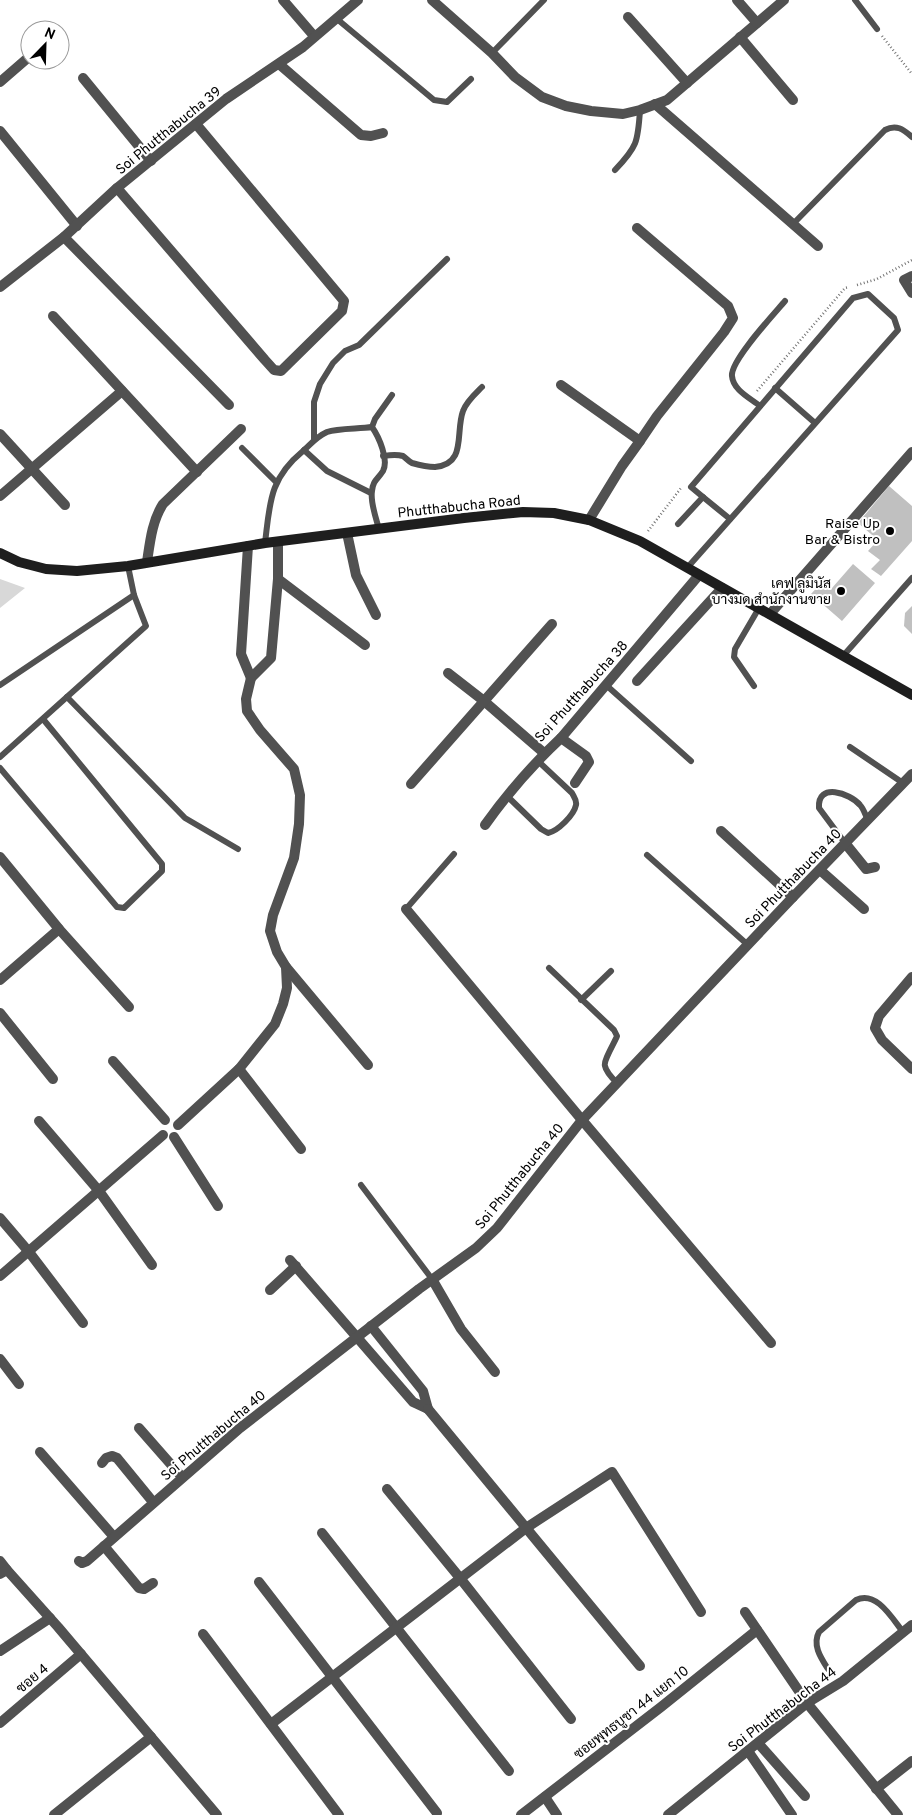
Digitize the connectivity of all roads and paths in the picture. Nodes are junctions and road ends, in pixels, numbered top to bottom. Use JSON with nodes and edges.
{"nodes":[{"id":1,"x":283,"y":0,"type":"edge"},
{"id":2,"x":358,"y":0,"type":"edge"},
{"id":3,"x":432,"y":0,"type":"edge"},
{"id":4,"x":544,"y":0,"type":"edge"},
{"id":5,"x":737,"y":0,"type":"edge"},
{"id":6,"x":784,"y":0,"type":"edge"},
{"id":7,"x":855,"y":0,"type":"edge"},
{"id":8,"x":628,"y":17,"type":"dead end"},
{"id":9,"x":338,"y":19,"type":"junction"},
{"id":10,"x":757,"y":23,"type":"junction"},
{"id":11,"x":876,"y":29,"type":"joint"},
{"id":12,"x":314,"y":36,"type":"junction"},
{"id":13,"x":740,"y":37,"type":"junction"},
{"id":14,"x":492,"y":53,"type":"junction"},
{"id":15,"x":279,"y":64,"type":"junction"},
{"id":16,"x":20,"y":65,"type":"edge"},
{"id":17,"x":912,"y":74,"type":"edge"},
{"id":18,"x":83,"y":78,"type":"dead end"},
{"id":19,"x":471,"y":79,"type":"dead end"},
{"id":20,"x":0,"y":82,"type":"edge"},
{"id":21,"x":687,"y":83,"type":"junction"},
{"id":22,"x":793,"y":100,"type":"dead end"},
{"id":23,"x":655,"y":104,"type":"junction"},
{"id":24,"x":640,"y":110,"type":"junction"},
{"id":25,"x":196,"y":124,"type":"junction"},
{"id":26,"x":0,"y":131,"type":"edge"},
{"id":27,"x":383,"y":133,"type":"dead end"},
{"id":28,"x":912,"y":137,"type":"edge"},
{"id":29,"x":151,"y":161,"type":"junction"},
{"id":30,"x":615,"y":170,"type":"dead end"},
{"id":31,"x":117,"y":188,"type":"junction"},
{"id":32,"x":793,"y":224,"type":"junction"},
{"id":33,"x":77,"y":226,"type":"junction"},
{"id":34,"x":637,"y":228,"type":"dead end"},
{"id":35,"x":64,"y":237,"type":"junction"},
{"id":36,"x":818,"y":246,"type":"dead end"},
{"id":37,"x":447,"y":259,"type":"dead end"},
{"id":38,"x":908,"y":278,"type":"edge"},
{"id":39,"x":0,"y":287,"type":"edge"},
{"id":40,"x":912,"y":293,"type":"edge"},
{"id":41,"x":785,"y":301,"type":"dead end"},
{"id":42,"x":53,"y":316,"type":"dead end"},
{"id":43,"x":561,"y":385,"type":"dead end"},
{"id":44,"x":482,"y":387,"type":"dead end"},
{"id":45,"x":775,"y":388,"type":"junction"},
{"id":46,"x":122,"y":391,"type":"junction"},
{"id":47,"x":392,"y":395,"type":"dead end"},
{"id":48,"x":230,"y":406,"type":"dead end"},
{"id":49,"x":760,"y":406,"type":"junction"},
{"id":50,"x":815,"y":423,"type":"junction"},
{"id":51,"x":372,"y":427,"type":"junction"},
{"id":52,"x":241,"y":429,"type":"dead end"},
{"id":53,"x":0,"y":434,"type":"edge"},
{"id":54,"x":314,"y":439,"type":"junction"},
{"id":55,"x":640,"y":441,"type":"junction"},
{"id":56,"x":242,"y":448,"type":"dead end"},
{"id":57,"x":304,"y":450,"type":"junction"},
{"id":58,"x":912,"y":452,"type":"edge"},
{"id":59,"x":383,"y":456,"type":"junction"},
{"id":60,"x":31,"y":468,"type":"junction"},
{"id":61,"x":196,"y":472,"type":"junction"},
{"id":62,"x":276,"y":482,"type":"junction"},
{"id":63,"x":371,"y":493,"type":"junction"},
{"id":64,"x":0,"y":496,"type":"edge"},
{"id":65,"x":703,"y":496,"type":"junction"},
{"id":66,"x":65,"y":505,"type":"dead end"},
{"id":67,"x":730,"y":519,"type":"junction"},
{"id":68,"x":589,"y":520,"type":"junction"},
{"id":69,"x":678,"y":524,"type":"dead end"},
{"id":70,"x":379,"y":529,"type":"junction"},
{"id":71,"x":347,"y":533,"type":"junction"},
{"id":72,"x":278,"y":542,"type":"junction"},
{"id":73,"x":265,"y":543,"type":"junction"},
{"id":74,"x":248,"y":546,"type":"junction"},
{"id":75,"x":0,"y":553,"type":"edge"},
{"id":76,"x":147,"y":562,"type":"junction"},
{"id":77,"x":128,"y":566,"type":"junction"},
{"id":78,"x":687,"y":568,"type":"junction"},
{"id":79,"x":699,"y":575,"type":"junction"},
{"id":80,"x":912,"y":578,"type":"edge"},
{"id":81,"x":278,"y":579,"type":"junction"},
{"id":82,"x":722,"y":588,"type":"junction"},
{"id":83,"x":134,"y":595,"type":"junction"},
{"id":84,"x":759,"y":608,"type":"junction"},
{"id":85,"x":770,"y":614,"type":"junction"},
{"id":86,"x":376,"y":615,"type":"dead end"},
{"id":87,"x":552,"y":624,"type":"dead end"},
{"id":88,"x":365,"y":645,"type":"dead end"},
{"id":89,"x":843,"y":656,"type":"junction"},
{"id":90,"x":448,"y":673,"type":"dead end"},
{"id":91,"x":251,"y":678,"type":"junction"},
{"id":92,"x":637,"y":681,"type":"dead end"},
{"id":93,"x":0,"y":684,"type":"edge"},
{"id":94,"x":606,"y":685,"type":"junction"},
{"id":95,"x":754,"y":686,"type":"dead end"},
{"id":96,"x":912,"y":695,"type":"edge"},
{"id":97,"x":67,"y":697,"type":"junction"},
{"id":98,"x":484,"y":701,"type":"junction"},
{"id":99,"x":43,"y":719,"type":"junction"},
{"id":100,"x":561,"y":738,"type":"junction"},
{"id":101,"x":850,"y":746,"type":"dead end"},
{"id":102,"x":0,"y":757,"type":"edge"},
{"id":103,"x":541,"y":757,"type":"junction"},
{"id":104,"x":691,"y":761,"type":"dead end"},
{"id":105,"x":0,"y":768,"type":"edge"},
{"id":106,"x":912,"y":774,"type":"edge"},
{"id":107,"x":575,"y":783,"type":"dead end"},
{"id":108,"x":903,"y":783,"type":"junction"},
{"id":109,"x":411,"y":784,"type":"dead end"},
{"id":110,"x":506,"y":795,"type":"junction"},
{"id":111,"x":868,"y":820,"type":"junction"},
{"id":112,"x":485,"y":825,"type":"dead end"},
{"id":113,"x":721,"y":831,"type":"dead end"},
{"id":114,"x":845,"y":843,"type":"junction"},
{"id":115,"x":238,"y":849,"type":"dead end"},
{"id":116,"x":454,"y":854,"type":"dead end"},
{"id":117,"x":647,"y":855,"type":"dead end"},
{"id":118,"x":0,"y":857,"type":"edge"},
{"id":119,"x":875,"y":867,"type":"dead end"},
{"id":120,"x":820,"y":870,"type":"junction"},
{"id":121,"x":793,"y":897,"type":"junction"},
{"id":122,"x":406,"y":909,"type":"joint"},
{"id":123,"x":864,"y":909,"type":"dead end"},
{"id":124,"x":59,"y":929,"type":"junction"},
{"id":125,"x":748,"y":945,"type":"junction"},
{"id":126,"x":286,"y":967,"type":"junction"},
{"id":127,"x":549,"y":968,"type":"dead end"},
{"id":128,"x":611,"y":971,"type":"dead end"},
{"id":129,"x":912,"y":977,"type":"edge"},
{"id":130,"x":0,"y":980,"type":"edge"},
{"id":131,"x":581,"y":1000,"type":"junction"},
{"id":132,"x":128,"y":1007,"type":"dead end"},
{"id":133,"x":0,"y":1013,"type":"edge"},
{"id":134,"x":113,"y":1061,"type":"dead end"},
{"id":135,"x":368,"y":1065,"type":"dead end"},
{"id":136,"x":238,"y":1069,"type":"junction"},
{"id":137,"x":912,"y":1069,"type":"edge"},
{"id":138,"x":53,"y":1079,"type":"dead end"},
{"id":139,"x":617,"y":1084,"type":"junction"},
{"id":140,"x":165,"y":1120,"type":"junction"},
{"id":141,"x":582,"y":1120,"type":"junction"},
{"id":142,"x":39,"y":1121,"type":"dead end"},
{"id":143,"x":178,"y":1125,"type":"junction"},
{"id":144,"x":162,"y":1135,"type":"junction"},
{"id":145,"x":174,"y":1137,"type":"junction"},
{"id":146,"x":301,"y":1148,"type":"dead end"},
{"id":147,"x":362,"y":1185,"type":"dead end"},
{"id":148,"x":99,"y":1191,"type":"junction"},
{"id":149,"x":218,"y":1206,"type":"dead end"},
{"id":150,"x":0,"y":1218,"type":"edge"},
{"id":151,"x":29,"y":1252,"type":"junction"},
{"id":152,"x":152,"y":1265,"type":"dead end"},
{"id":153,"x":0,"y":1276,"type":"edge"},
{"id":154,"x":432,"y":1279,"type":"junction"},
{"id":155,"x":270,"y":1290,"type":"dead end"},
{"id":156,"x":83,"y":1323,"type":"dead end"},
{"id":157,"x":371,"y":1326,"type":"junction"},
{"id":158,"x":357,"y":1337,"type":"junction"},
{"id":159,"x":772,"y":1343,"type":"dead end"},
{"id":160,"x":0,"y":1359,"type":"edge"},
{"id":161,"x":495,"y":1372,"type":"dead end"},
{"id":162,"x":19,"y":1384,"type":"dead end"},
{"id":163,"x":428,"y":1409,"type":"junction"},
{"id":164,"x":139,"y":1428,"type":"dead end"},
{"id":165,"x":40,"y":1452,"type":"dead end"},
{"id":166,"x":102,"y":1463,"type":"dead end"},
{"id":167,"x":182,"y":1477,"type":"junction"},
{"id":168,"x":387,"y":1489,"type":"dead end"},
{"id":169,"x":153,"y":1502,"type":"junction"},
{"id":170,"x":526,"y":1528,"type":"junction"},
{"id":171,"x":322,"y":1533,"type":"dead end"},
{"id":172,"x":114,"y":1537,"type":"junction"},
{"id":173,"x":104,"y":1546,"type":"junction"},
{"id":174,"x":0,"y":1561,"type":"edge"},
{"id":175,"x":79,"y":1561,"type":"dead end"},
{"id":176,"x":3,"y":1572,"type":"edge"},
{"id":177,"x":460,"y":1578,"type":"junction"},
{"id":178,"x":259,"y":1582,"type":"dead end"},
{"id":179,"x":153,"y":1583,"type":"dead end"},
{"id":180,"x":701,"y":1612,"type":"dead end"},
{"id":181,"x":745,"y":1612,"type":"dead end"},
{"id":182,"x":50,"y":1618,"type":"junction"},
{"id":183,"x":912,"y":1625,"type":"edge"},
{"id":184,"x":396,"y":1627,"type":"junction"},
{"id":185,"x":757,"y":1630,"type":"junction"},
{"id":186,"x":903,"y":1632,"type":"junction"},
{"id":187,"x":203,"y":1634,"type":"dead end"},
{"id":188,"x":0,"y":1651,"type":"edge"},
{"id":189,"x":81,"y":1654,"type":"junction"},
{"id":190,"x":640,"y":1666,"type":"dead end"},
{"id":191,"x":828,"y":1669,"type":"dead end"},
{"id":192,"x":333,"y":1677,"type":"junction"},
{"id":193,"x":807,"y":1704,"type":"junction"},
{"id":194,"x":571,"y":1719,"type":"dead end"},
{"id":195,"x":0,"y":1723,"type":"edge"},
{"id":196,"x":270,"y":1724,"type":"junction"},
{"id":197,"x":151,"y":1736,"type":"junction"},
{"id":198,"x":758,"y":1743,"type":"junction"},
{"id":199,"x":748,"y":1751,"type":"junction"},
{"id":200,"x":912,"y":1761,"type":"edge"},
{"id":201,"x":509,"y":1771,"type":"dead end"},
{"id":202,"x":876,"y":1789,"type":"junction"},
{"id":203,"x":806,"y":1796,"type":"dead end"},
{"id":204,"x":545,"y":1797,"type":"junction"},
{"id":205,"x":681,"y":1811,"type":"edge"},
{"id":206,"x":438,"y":1813,"type":"dead end"},
{"id":207,"x":54,"y":1815,"type":"edge"},
{"id":208,"x":217,"y":1815,"type":"edge"},
{"id":209,"x":339,"y":1815,"type":"edge"},
{"id":210,"x":521,"y":1815,"type":"edge"},
{"id":211,"x":557,"y":1815,"type":"edge"},
{"id":212,"x":668,"y":1815,"type":"edge"},
{"id":213,"x":792,"y":1815,"type":"edge"},
{"id":214,"x":898,"y":1815,"type":"edge"}],
"edges":[{"from":1,"to":12,"type":"street"},
{"from":2,"to":9,"type":"street","name":"Soi Phutthabucha 39"},
{"from":3,"to":14,"type":"street"},
{"from":4,"to":14,"type":"lane"},
{"from":5,"to":10,"type":"street"},
{"from":6,"to":10,"type":"street"},
{"from":7,"to":11,"type":"lane"},
{"from":8,"to":21,"type":"street"},
{"from":9,"to":12,"type":"street","name":"Soi Phutthabucha 39"},
{"from":9,"to":19,"type":"lane"},
{"from":10,"to":13,"type":"street"},
{"from":11,"to":17,"type":"path"},
{"from":12,"to":15,"type":"street","name":"Soi Phutthabucha 39"},
{"from":13,"to":21,"type":"street"},
{"from":13,"to":22,"type":"street"},
{"from":14,"to":24,"type":"street"},
{"from":15,"to":25,"type":"street","name":"Soi Phutthabucha 39"},
{"from":15,"to":27,"type":"street"},
{"from":16,"to":20,"type":"street"},
{"from":18,"to":29,"type":"street"},
{"from":21,"to":23,"type":"street"},
{"from":23,"to":24,"type":"street"},
{"from":23,"to":32,"type":"street"},
{"from":24,"to":30,"type":"lane"},
{"from":25,"to":29,"type":"street","name":"Soi Phutthabucha 39"},
{"from":25,"to":31,"type":"street"},
{"from":26,"to":33,"type":"street"},
{"from":28,"to":32,"type":"lane"},
{"from":29,"to":31,"type":"street","name":"Soi Phutthabucha 39"},
{"from":31,"to":33,"type":"street","name":"Soi Phutthabucha 39"},
{"from":32,"to":36,"type":"street"},
{"from":33,"to":35,"type":"street","name":"Soi Phutthabucha 39"},
{"from":34,"to":55,"type":"street"},
{"from":35,"to":39,"type":"street","name":"Soi Phutthabucha 39"},
{"from":35,"to":48,"type":"street"},
{"from":37,"to":54,"type":"lane"},
{"from":38,"to":40,"type":"street"},
{"from":41,"to":49,"type":"lane"},
{"from":42,"to":46,"type":"street"},
{"from":43,"to":55,"type":"street"},
{"from":44,"to":59,"type":"lane"},
{"from":45,"to":49,"type":"lane"},
{"from":45,"to":50,"type":"lane"},
{"from":45,"to":50,"type":"lane"},
{"from":46,"to":60,"type":"street"},
{"from":46,"to":61,"type":"street"},
{"from":47,"to":51,"type":"lane"},
{"from":49,"to":65,"type":"lane"},
{"from":50,"to":67,"type":"lane"},
{"from":51,"to":54,"type":"lane"},
{"from":51,"to":59,"type":"lane"},
{"from":52,"to":61,"type":"street"},
{"from":53,"to":60,"type":"street"},
{"from":54,"to":57,"type":"lane"},
{"from":55,"to":68,"type":"street"},
{"from":56,"to":62,"type":"lane"},
{"from":57,"to":62,"type":"lane"},
{"from":57,"to":63,"type":"lane"},
{"from":58,"to":85,"type":"street"},
{"from":59,"to":63,"type":"lane"},
{"from":60,"to":64,"type":"street"},
{"from":60,"to":66,"type":"street"},
{"from":61,"to":76,"type":"street"},
{"from":62,"to":73,"type":"lane"},
{"from":63,"to":70,"type":"lane"},
{"from":65,"to":67,"type":"lane"},
{"from":65,"to":69,"type":"lane"},
{"from":67,"to":78,"type":"lane"},
{"from":68,"to":70,"type":"main road","name":"Phutthabucha Road"},
{"from":68,"to":78,"type":"main road","name":"Phutthabucha Road"},
{"from":70,"to":71,"type":"main road","name":"Phutthabucha Road"},
{"from":71,"to":72,"type":"main road","name":"Phutthabucha Road"},
{"from":71,"to":86,"type":"street"},
{"from":72,"to":73,"type":"main road","name":"Phutthabucha Road"},
{"from":72,"to":81,"type":"street"},
{"from":73,"to":74,"type":"main road","name":"Phutthabucha Road"},
{"from":74,"to":76,"type":"main road","name":"Phutthabucha Road"},
{"from":74,"to":91,"type":"street"},
{"from":75,"to":77,"type":"main road","name":"Phutthabucha Road"},
{"from":76,"to":77,"type":"main road","name":"Phutthabucha Road"},
{"from":77,"to":83,"type":"lane"},
{"from":78,"to":79,"type":"main road","name":"Phutthabucha Road"},
{"from":79,"to":82,"type":"main road","name":"Phutthabucha Road"},
{"from":79,"to":94,"type":"street","name":"Soi Phutthabucha 38"},
{"from":80,"to":89,"type":"lane"},
{"from":81,"to":88,"type":"street"},
{"from":81,"to":91,"type":"street"},
{"from":82,"to":84,"type":"main road","name":"Phutthabucha Road"},
{"from":82,"to":92,"type":"street"},
{"from":83,"to":93,"type":"lane"},
{"from":83,"to":97,"type":"lane"},
{"from":84,"to":85,"type":"main road","name":"Phutthabucha Road"},
{"from":84,"to":95,"type":"lane"},
{"from":85,"to":89,"type":"main road","name":"Phutthabucha Road"},
{"from":87,"to":98,"type":"street"},
{"from":89,"to":96,"type":"main road","name":"Phutthabucha Road"},
{"from":90,"to":98,"type":"street"},
{"from":91,"to":126,"type":"street"},
{"from":94,"to":100,"type":"street","name":"Soi Phutthabucha 38"},
{"from":94,"to":104,"type":"lane"},
{"from":97,"to":99,"type":"lane"},
{"from":97,"to":115,"type":"lane"},
{"from":98,"to":103,"type":"street"},
{"from":98,"to":109,"type":"street"},
{"from":99,"to":102,"type":"lane"},
{"from":99,"to":105,"type":"lane"},
{"from":100,"to":103,"type":"street","name":"Soi Phutthabucha 38"},
{"from":100,"to":107,"type":"street"},
{"from":101,"to":108,"type":"lane"},
{"from":103,"to":110,"type":"street","name":"Soi Phutthabucha 38"},
{"from":103,"to":110,"type":"lane"},
{"from":106,"to":108,"type":"street","name":"Soi Phutthabucha 40"},
{"from":108,"to":111,"type":"street","name":"Soi Phutthabucha 40"},
{"from":110,"to":112,"type":"street","name":"Soi Phutthabucha 38"},
{"from":111,"to":114,"type":"street","name":"Soi Phutthabucha 40"},
{"from":111,"to":114,"type":"lane"},
{"from":113,"to":121,"type":"street"},
{"from":114,"to":119,"type":"street"},
{"from":114,"to":120,"type":"street","name":"Soi Phutthabucha 40"},
{"from":116,"to":122,"type":"lane"},
{"from":117,"to":125,"type":"lane"},
{"from":118,"to":124,"type":"street"},
{"from":120,"to":121,"type":"street","name":"Soi Phutthabucha 40"},
{"from":120,"to":123,"type":"street"},
{"from":121,"to":125,"type":"street","name":"Soi Phutthabucha 40"},
{"from":122,"to":141,"type":"street"},
{"from":124,"to":130,"type":"street"},
{"from":124,"to":132,"type":"street"},
{"from":125,"to":139,"type":"street","name":"Soi Phutthabucha 40"},
{"from":126,"to":135,"type":"street"},
{"from":126,"to":136,"type":"street"},
{"from":127,"to":131,"type":"lane"},
{"from":128,"to":131,"type":"lane"},
{"from":129,"to":137,"type":"street"},
{"from":131,"to":139,"type":"lane"},
{"from":133,"to":138,"type":"street"},
{"from":134,"to":140,"type":"street"},
{"from":136,"to":143,"type":"street"},
{"from":136,"to":146,"type":"street"},
{"from":139,"to":141,"type":"street","name":"Soi Phutthabucha 40"},
{"from":140,"to":143,"type":"street"},
{"from":140,"to":144,"type":"street"},
{"from":141,"to":154,"type":"street","name":"Soi Phutthabucha 40"},
{"from":141,"to":159,"type":"street"},
{"from":142,"to":148,"type":"street"},
{"from":143,"to":145,"type":"street"},
{"from":144,"to":145,"type":"street"},
{"from":144,"to":148,"type":"street"},
{"from":145,"to":149,"type":"street"},
{"from":147,"to":154,"type":"lane"},
{"from":148,"to":151,"type":"street"},
{"from":148,"to":152,"type":"street"},
{"from":150,"to":151,"type":"street"},
{"from":151,"to":153,"type":"street"},
{"from":151,"to":156,"type":"street"},
{"from":154,"to":157,"type":"street","name":"Soi Phutthabucha 40"},
{"from":154,"to":161,"type":"street"},
{"from":155,"to":158,"type":"street"},
{"from":157,"to":158,"type":"street","name":"Soi Phutthabucha 40"},
{"from":157,"to":163,"type":"street"},
{"from":158,"to":163,"type":"street"},
{"from":158,"to":167,"type":"street","name":"Soi Phutthabucha 40"},
{"from":160,"to":162,"type":"street"},
{"from":163,"to":170,"type":"street"},
{"from":164,"to":167,"type":"street"},
{"from":165,"to":172,"type":"street"},
{"from":166,"to":169,"type":"street"},
{"from":167,"to":169,"type":"street","name":"Soi Phutthabucha 40"},
{"from":168,"to":177,"type":"street"},
{"from":169,"to":172,"type":"street","name":"Soi Phutthabucha 40"},
{"from":170,"to":177,"type":"street"},
{"from":170,"to":180,"type":"street"},
{"from":170,"to":190,"type":"street"},
{"from":171,"to":184,"type":"street"},
{"from":172,"to":173,"type":"street","name":"Soi Phutthabucha 40"},
{"from":173,"to":175,"type":"street","name":"Soi Phutthabucha 40"},
{"from":173,"to":179,"type":"street"},
{"from":174,"to":176,"type":"street"},
{"from":176,"to":182,"type":"street"},
{"from":177,"to":184,"type":"street"},
{"from":177,"to":194,"type":"street"},
{"from":178,"to":192,"type":"street"},
{"from":181,"to":185,"type":"street"},
{"from":182,"to":188,"type":"street"},
{"from":182,"to":189,"type":"street"},
{"from":183,"to":186,"type":"street","name":"Soi Phutthabucha 44"},
{"from":184,"to":192,"type":"street"},
{"from":184,"to":201,"type":"street"},
{"from":185,"to":193,"type":"street"},
{"from":185,"to":204,"type":"street","name":"ซอยพุทธบูชา 44 แยก 10"},
{"from":186,"to":191,"type":"lane"},
{"from":186,"to":193,"type":"street","name":"Soi Phutthabucha 44"},
{"from":187,"to":196,"type":"street"},
{"from":189,"to":195,"type":"street","name":"ซอย 4"},
{"from":189,"to":197,"type":"street"},
{"from":192,"to":196,"type":"street"},
{"from":192,"to":206,"type":"street"},
{"from":193,"to":198,"type":"street","name":"Soi Phutthabucha 44"},
{"from":193,"to":202,"type":"street"},
{"from":196,"to":209,"type":"street"},
{"from":197,"to":207,"type":"street"},
{"from":197,"to":208,"type":"street"},
{"from":198,"to":199,"type":"street","name":"Soi Phutthabucha 44"},
{"from":198,"to":203,"type":"street"},
{"from":199,"to":205,"type":"street","name":"Soi Phutthabucha 44"},
{"from":199,"to":213,"type":"street"},
{"from":200,"to":202,"type":"street"},
{"from":202,"to":214,"type":"street"},
{"from":204,"to":210,"type":"street","name":"ซอยพุทธบูชา 44 แยก 10"},
{"from":204,"to":211,"type":"street"},
{"from":205,"to":212,"type":"street","name":"Soi Phutthabucha 44"}]}
